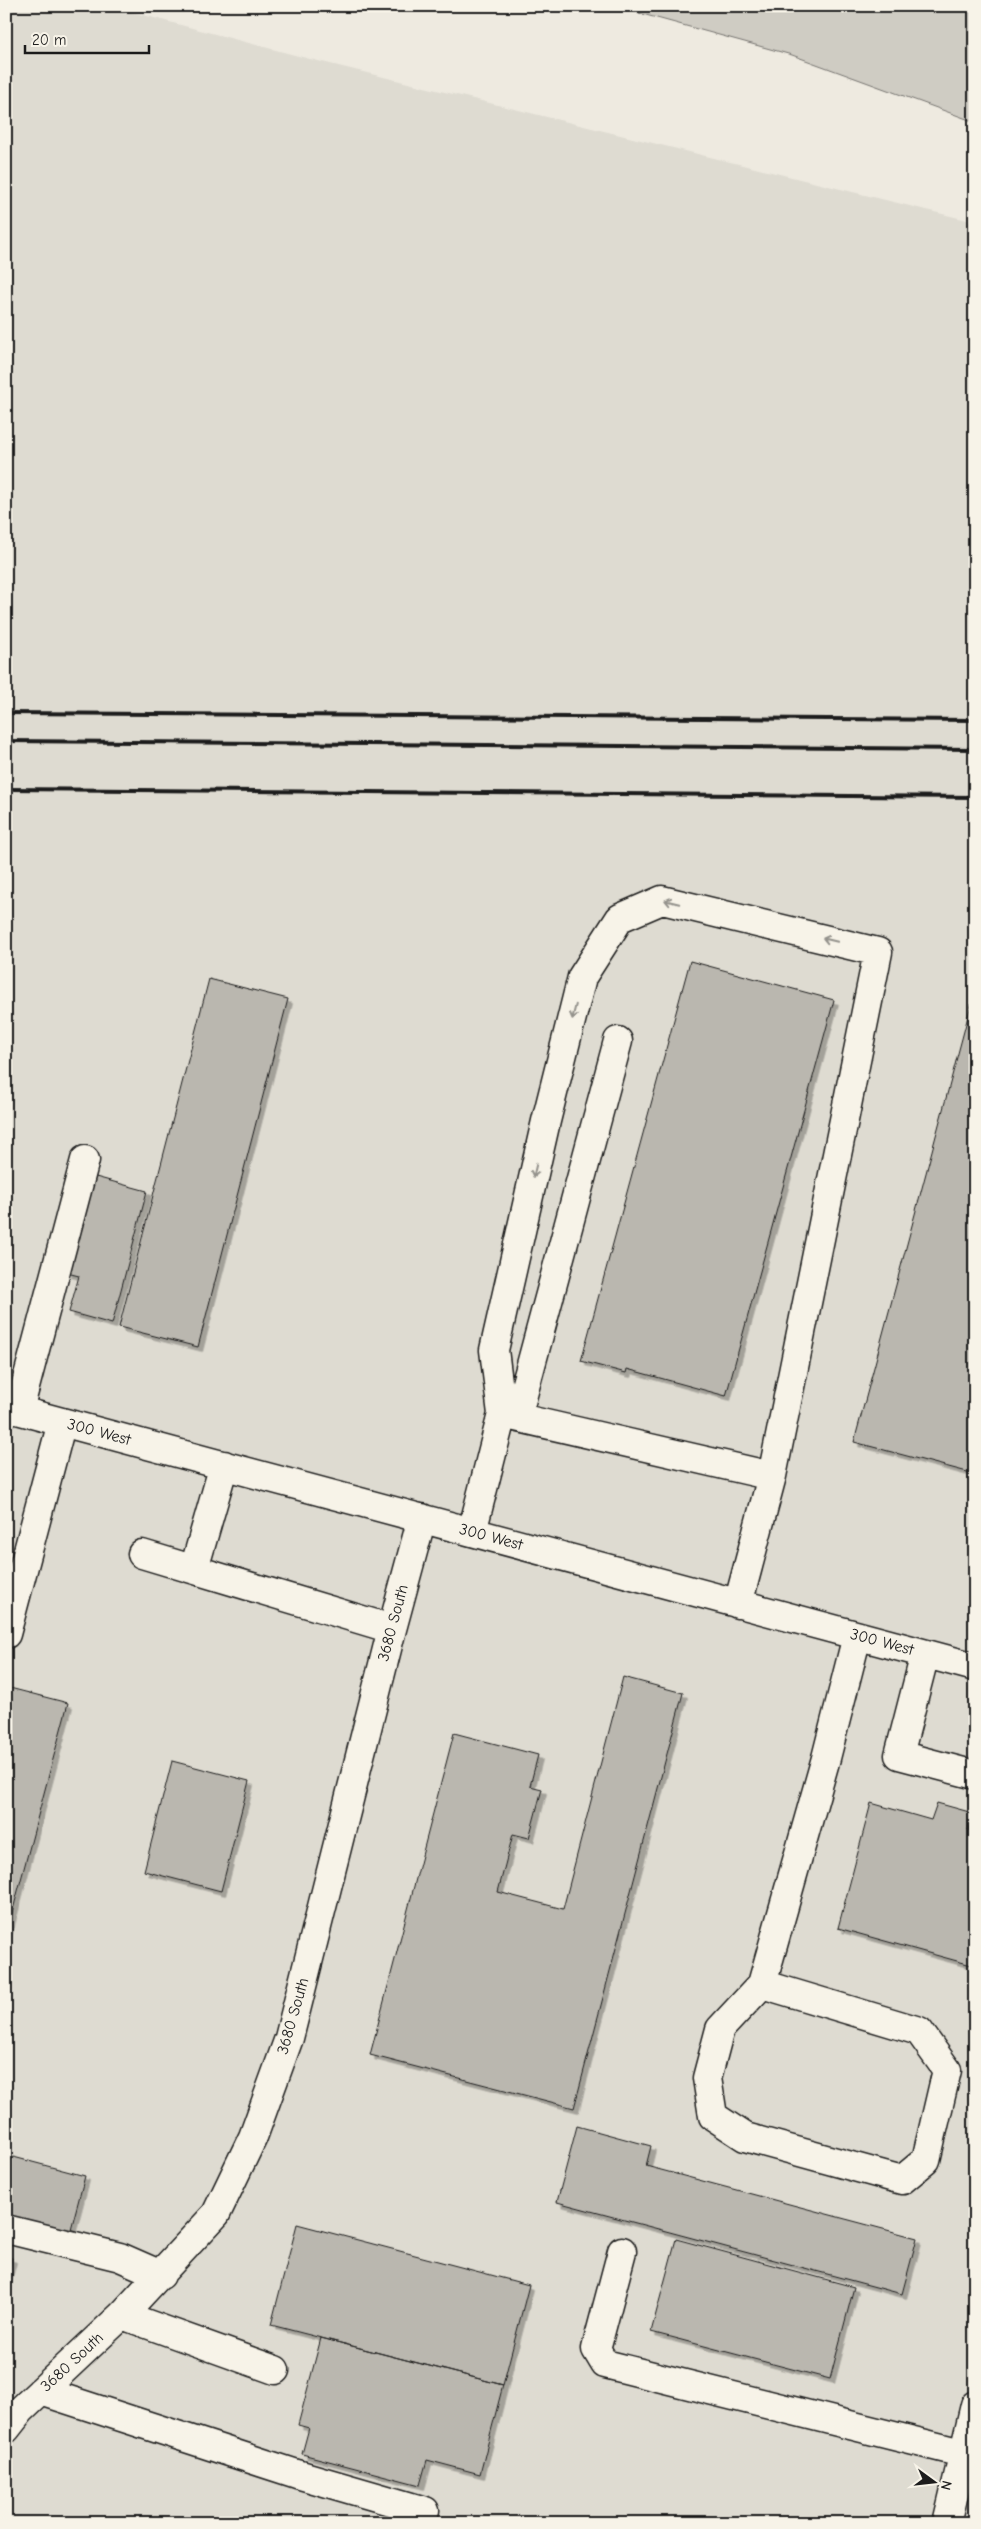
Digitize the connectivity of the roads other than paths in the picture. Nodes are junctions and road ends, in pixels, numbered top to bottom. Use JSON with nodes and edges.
{"nodes":[{"id":1,"x":618,"y":1041,"type":"dead end"},
{"id":2,"x":85,"y":1160,"type":"dead end"},
{"id":3,"x":13,"y":1408,"type":"edge"},
{"id":4,"x":509,"y":1415,"type":"junction"},
{"id":5,"x":62,"y":1422,"type":"junction"},
{"id":6,"x":224,"y":1465,"type":"junction"},
{"id":7,"x":772,"y":1476,"type":"junction"},
{"id":8,"x":422,"y":1518,"type":"junction"},
{"id":9,"x":472,"y":1532,"type":"junction"},
{"id":10,"x":142,"y":1554,"type":"dead end"},
{"id":11,"x":194,"y":1569,"type":"junction"},
{"id":12,"x":738,"y":1604,"type":"junction"},
{"id":13,"x":392,"y":1629,"type":"junction"},
{"id":14,"x":6,"y":1634,"type":"edge"},
{"id":15,"x":857,"y":1636,"type":"junction"},
{"id":16,"x":925,"y":1654,"type":"junction"},
{"id":17,"x":975,"y":1667,"type":"edge"},
{"id":18,"x":975,"y":1775,"type":"edge"},
{"id":19,"x":762,"y":1984,"type":"junction"},
{"id":20,"x":6,"y":2229,"type":"edge"},
{"id":21,"x":622,"y":2251,"type":"dead end"},
{"id":22,"x":161,"y":2275,"type":"junction"},
{"id":23,"x":122,"y":2315,"type":"junction"},
{"id":24,"x":275,"y":2370,"type":"dead end"},
{"id":25,"x":41,"y":2391,"type":"junction"},
{"id":26,"x":975,"y":2405,"type":"edge"},
{"id":27,"x":6,"y":2429,"type":"edge"},
{"id":28,"x":962,"y":2453,"type":"junction"},
{"id":29,"x":425,"y":2512,"type":"dead end"},
{"id":30,"x":946,"y":2523,"type":"edge"}],
"edges":[{"from":1,"to":4,"type":"street"},
{"from":2,"to":3,"type":"street"},
{"from":3,"to":5,"type":"street","name":"300 West"},
{"from":4,"to":7,"type":"street"},
{"from":7,"to":4,"type":"street","one_way":true},
{"from":4,"to":9,"type":"street"},
{"from":5,"to":6,"type":"street","name":"300 West"},
{"from":5,"to":14,"type":"street"},
{"from":6,"to":8,"type":"street","name":"300 West"},
{"from":6,"to":11,"type":"street"},
{"from":7,"to":12,"type":"street"},
{"from":8,"to":9,"type":"street","name":"300 West"},
{"from":8,"to":13,"type":"street","name":"3680 South"},
{"from":9,"to":12,"type":"street","name":"300 West"},
{"from":10,"to":11,"type":"street"},
{"from":11,"to":13,"type":"street"},
{"from":12,"to":15,"type":"street","name":"300 West"},
{"from":13,"to":22,"type":"street","name":"3680 South"},
{"from":15,"to":16,"type":"street","name":"300 West"},
{"from":15,"to":19,"type":"street"},
{"from":16,"to":17,"type":"street","name":"300 West"},
{"from":16,"to":18,"type":"street"},
{"from":19,"to":19,"type":"street"},
{"from":20,"to":22,"type":"street"},
{"from":21,"to":28,"type":"street"},
{"from":22,"to":23,"type":"street","name":"3680 South"},
{"from":23,"to":24,"type":"street"},
{"from":23,"to":25,"type":"street","name":"3680 South"},
{"from":25,"to":27,"type":"street","name":"3680 South"},
{"from":25,"to":29,"type":"street"},
{"from":26,"to":28,"type":"street"},
{"from":28,"to":30,"type":"street"}]}
